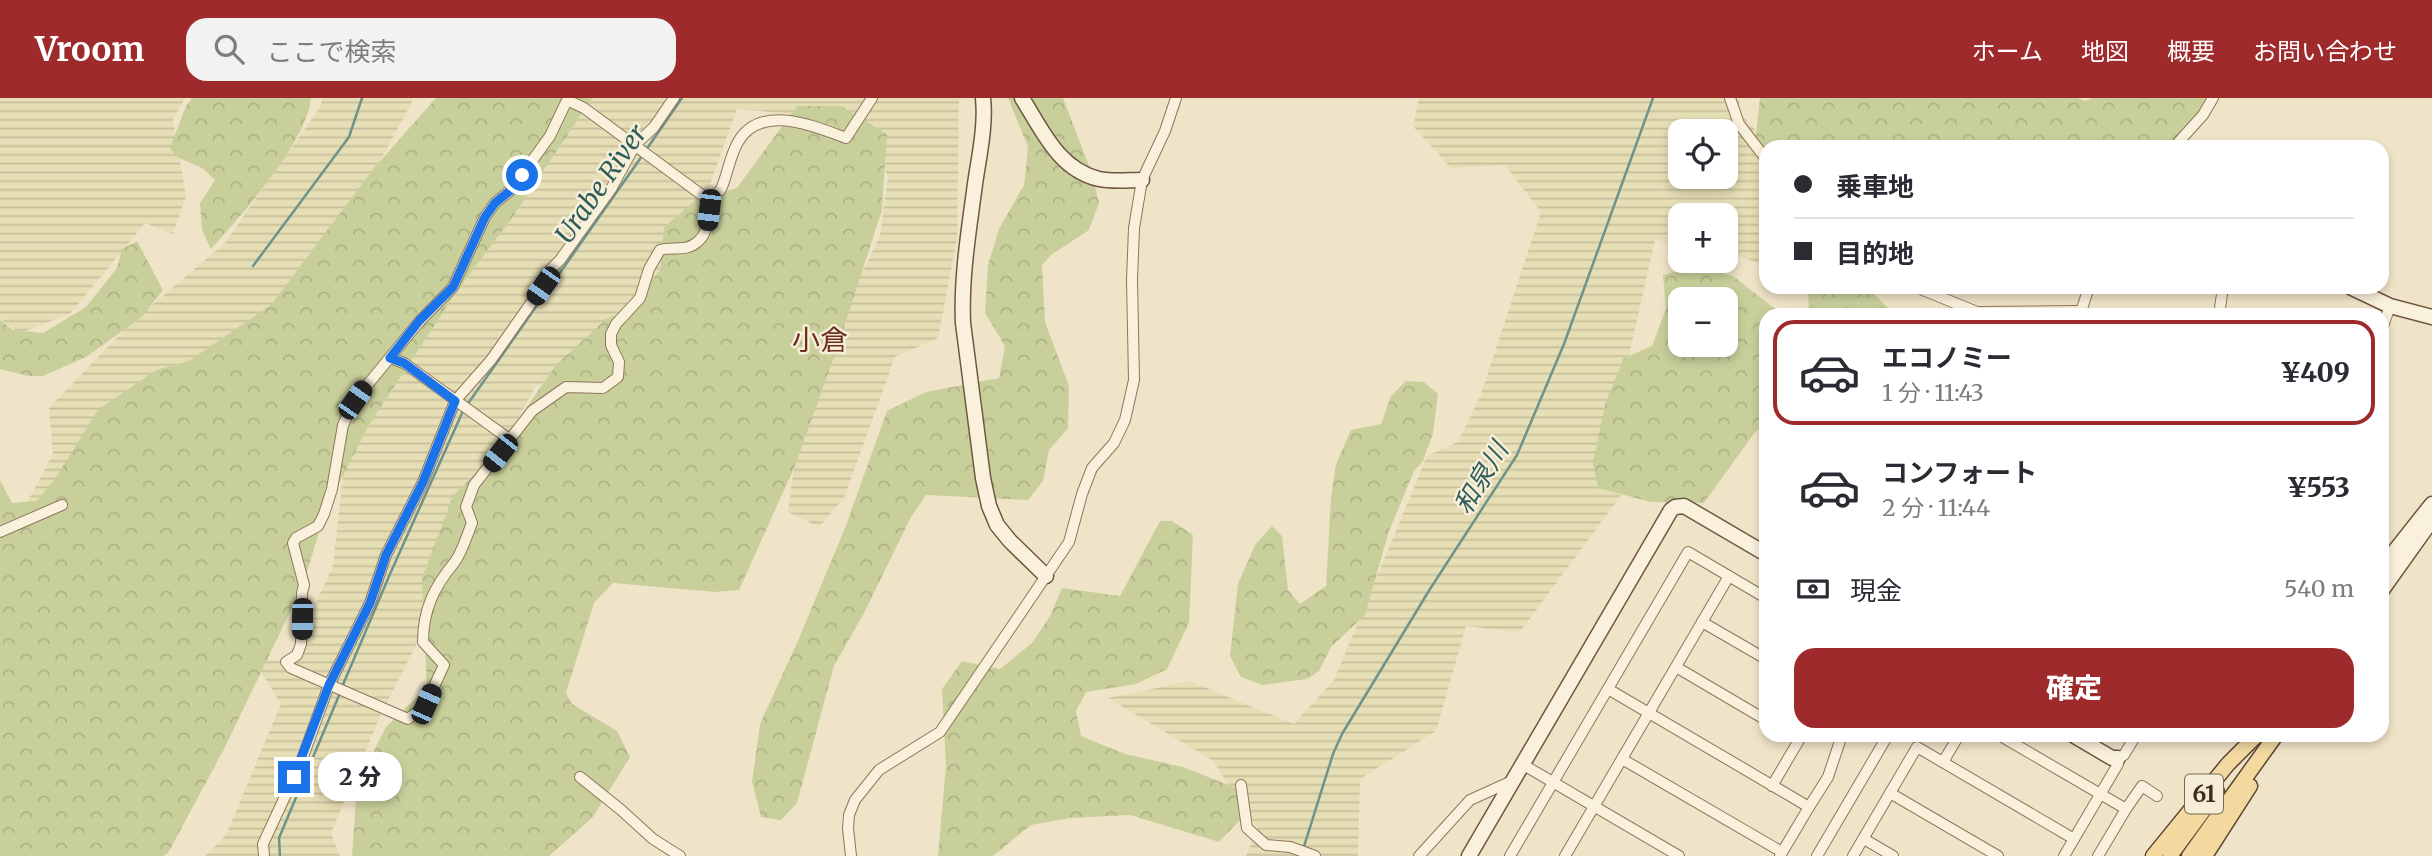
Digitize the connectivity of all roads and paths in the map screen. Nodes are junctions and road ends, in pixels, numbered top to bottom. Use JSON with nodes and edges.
{"nodes":[{"id":1,"x":674,"y":98,"type":"edge"},
{"id":2,"x":872,"y":98,"type":"edge"},
{"id":3,"x":982,"y":98,"type":"edge"},
{"id":4,"x":1022,"y":98,"type":"edge"},
{"id":5,"x":1177,"y":98,"type":"edge"},
{"id":6,"x":1730,"y":98,"type":"edge"},
{"id":7,"x":2213,"y":98,"type":"edge"},
{"id":8,"x":568,"y":99,"type":"edge"},
{"id":9,"x":2180,"y":140,"type":"edge"},
{"id":10,"x":635,"y":145,"type":"junction"},
{"id":11,"x":1759,"y":150,"type":"edge"},
{"id":12,"x":1142,"y":180,"type":"junction"},
{"id":13,"x":710,"y":201,"type":"junction"},
{"id":14,"x":1933,"y":294,"type":"edge"},
{"id":15,"x":2365,"y":294,"type":"edge"},
{"id":16,"x":2390,"y":306,"type":"junction"},
{"id":17,"x":1967,"y":308,"type":"edge"},
{"id":18,"x":2389,"y":309,"type":"edge"},
{"id":19,"x":2432,"y":317,"type":"edge"},
{"id":20,"x":390,"y":358,"type":"junction"},
{"id":21,"x":455,"y":401,"type":"junction"},
{"id":22,"x":509,"y":439,"type":"junction"},
{"id":23,"x":2432,"y":504,"type":"edge"},
{"id":24,"x":62,"y":505,"type":"dead end"},
{"id":25,"x":2432,"y":520,"type":"edge"},
{"id":26,"x":0,"y":532,"type":"edge"},
{"id":27,"x":1759,"y":550,"type":"edge"},
{"id":28,"x":2389,"y":558,"type":"edge"},
{"id":29,"x":1046,"y":576,"type":"junction"},
{"id":30,"x":1729,"y":576,"type":"junction"},
{"id":31,"x":2389,"y":580,"type":"edge"},
{"id":32,"x":1759,"y":594,"type":"edge"},
{"id":33,"x":1702,"y":622,"type":"junction"},
{"id":34,"x":1759,"y":655,"type":"edge"},
{"id":35,"x":1676,"y":667,"type":"junction"},
{"id":36,"x":329,"y":685,"type":"junction"},
{"id":37,"x":1608,"y":689,"type":"junction"},
{"id":38,"x":1649,"y":713,"type":"junction"},
{"id":39,"x":1759,"y":716,"type":"edge"},
{"id":40,"x":1794,"y":742,"type":"edge"},
{"id":41,"x":1840,"y":742,"type":"edge"},
{"id":42,"x":1884,"y":742,"type":"edge"},
{"id":43,"x":1955,"y":742,"type":"edge"},
{"id":44,"x":2011,"y":742,"type":"edge"},
{"id":45,"x":2085,"y":742,"type":"edge"},
{"id":46,"x":2132,"y":742,"type":"edge"},
{"id":47,"x":2250,"y":742,"type":"edge"},
{"id":48,"x":2252,"y":742,"type":"edge"},
{"id":49,"x":2271,"y":742,"type":"edge"},
{"id":50,"x":2278,"y":742,"type":"edge"},
{"id":51,"x":2118,"y":758,"type":"junction"},
{"id":52,"x":1622,"y":759,"type":"junction"},
{"id":53,"x":1943,"y":762,"type":"junction"},
{"id":54,"x":1522,"y":764,"type":"junction"},
{"id":55,"x":580,"y":777,"type":"dead end"},
{"id":56,"x":1512,"y":781,"type":"junction"},
{"id":57,"x":1553,"y":782,"type":"junction"},
{"id":58,"x":1241,"y":785,"type":"dead end"},
{"id":59,"x":1772,"y":786,"type":"junction"},
{"id":60,"x":1890,"y":793,"type":"junction"},
{"id":61,"x":2100,"y":794,"type":"junction"},
{"id":62,"x":2157,"y":796,"type":"dead end"},
{"id":63,"x":1594,"y":806,"type":"junction"},
{"id":64,"x":1809,"y":807,"type":"junction"},
{"id":65,"x":2126,"y":809,"type":"junction"},
{"id":66,"x":1864,"y":839,"type":"junction"},
{"id":67,"x":2074,"y":839,"type":"junction"},
{"id":68,"x":1781,"y":854,"type":"edge"},
{"id":69,"x":1568,"y":855,"type":"edge"},
{"id":70,"x":264,"y":856,"type":"edge"},
{"id":71,"x":680,"y":856,"type":"edge"},
{"id":72,"x":851,"y":856,"type":"edge"},
{"id":73,"x":1315,"y":856,"type":"edge"},
{"id":74,"x":1419,"y":856,"type":"edge"},
{"id":75,"x":1469,"y":856,"type":"edge"},
{"id":76,"x":1510,"y":856,"type":"edge"},
{"id":77,"x":1679,"y":856,"type":"edge"},
{"id":78,"x":1817,"y":856,"type":"edge"},
{"id":79,"x":1853,"y":856,"type":"edge"},
{"id":80,"x":1893,"y":856,"type":"edge"},
{"id":81,"x":1998,"y":856,"type":"edge"},
{"id":82,"x":2064,"y":856,"type":"edge"},
{"id":83,"x":2098,"y":856,"type":"edge"},
{"id":84,"x":2153,"y":856,"type":"edge"},
{"id":85,"x":2170,"y":856,"type":"edge"},
{"id":86,"x":2189,"y":856,"type":"edge"},
{"id":87,"x":2205,"y":856,"type":"edge"}],
"edges":[{"from":1,"to":10,"type":"street"},
{"from":2,"to":13,"type":"street"},
{"from":3,"to":29,"type":"street"},
{"from":4,"to":12,"type":"street"},
{"from":5,"to":12,"type":"street"},
{"from":6,"to":11,"type":"street"},
{"from":7,"to":9,"type":"street"},
{"from":8,"to":10,"type":"street"},
{"from":8,"to":20,"type":"street"},
{"from":10,"to":13,"type":"street"},
{"from":10,"to":21,"type":"street"},
{"from":12,"to":29,"type":"street"},
{"from":13,"to":22,"type":"street"},
{"from":14,"to":17,"type":"street"},
{"from":15,"to":16,"type":"street"},
{"from":16,"to":18,"type":"street"},
{"from":16,"to":19,"type":"street"},
{"from":20,"to":21,"type":"street"},
{"from":20,"to":36,"type":"street"},
{"from":21,"to":22,"type":"street"},
{"from":21,"to":36,"type":"street"},
{"from":22,"to":36,"type":"street"},
{"from":23,"to":28,"type":"street"},
{"from":24,"to":26,"type":"street"},
{"from":25,"to":31,"type":"street"},
{"from":27,"to":54,"type":"street"},
{"from":29,"to":72,"type":"street"},
{"from":30,"to":32,"type":"street"},
{"from":30,"to":33,"type":"street"},
{"from":30,"to":37,"type":"street"},
{"from":33,"to":34,"type":"street"},
{"from":33,"to":35,"type":"street"},
{"from":35,"to":38,"type":"street"},
{"from":35,"to":39,"type":"street"},
{"from":36,"to":70,"type":"street"},
{"from":37,"to":38,"type":"street"},
{"from":37,"to":57,"type":"street"},
{"from":38,"to":52,"type":"street"},
{"from":38,"to":59,"type":"street"},
{"from":40,"to":59,"type":"street"},
{"from":41,"to":64,"type":"street"},
{"from":42,"to":78,"type":"street"},
{"from":43,"to":53,"type":"street"},
{"from":44,"to":61,"type":"street"},
{"from":45,"to":51,"type":"street"},
{"from":46,"to":51,"type":"street"},
{"from":47,"to":84,"type":"main road","number":"61"},
{"from":48,"to":85,"type":"main road","number":"61"},
{"from":49,"to":86,"type":"main road","number":"61"},
{"from":50,"to":87,"type":"main road"},
{"from":51,"to":61,"type":"street"},
{"from":52,"to":63,"type":"street"},
{"from":52,"to":68,"type":"street"},
{"from":53,"to":60,"type":"street"},
{"from":53,"to":67,"type":"street"},
{"from":54,"to":56,"type":"street"},
{"from":54,"to":57,"type":"street"},
{"from":55,"to":71,"type":"street"},
{"from":56,"to":74,"type":"street"},
{"from":56,"to":75,"type":"street"},
{"from":57,"to":63,"type":"street"},
{"from":57,"to":76,"type":"street"},
{"from":58,"to":73,"type":"street"},
{"from":59,"to":64,"type":"street"},
{"from":60,"to":66,"type":"street"},
{"from":60,"to":81,"type":"street"},
{"from":61,"to":65,"type":"street"},
{"from":61,"to":67,"type":"street"},
{"from":62,"to":65,"type":"street"},
{"from":63,"to":69,"type":"street"},
{"from":63,"to":77,"type":"street"},
{"from":64,"to":68,"type":"street"},
{"from":65,"to":83,"type":"street"},
{"from":66,"to":79,"type":"street"},
{"from":66,"to":80,"type":"street"},
{"from":67,"to":82,"type":"street"}]}
